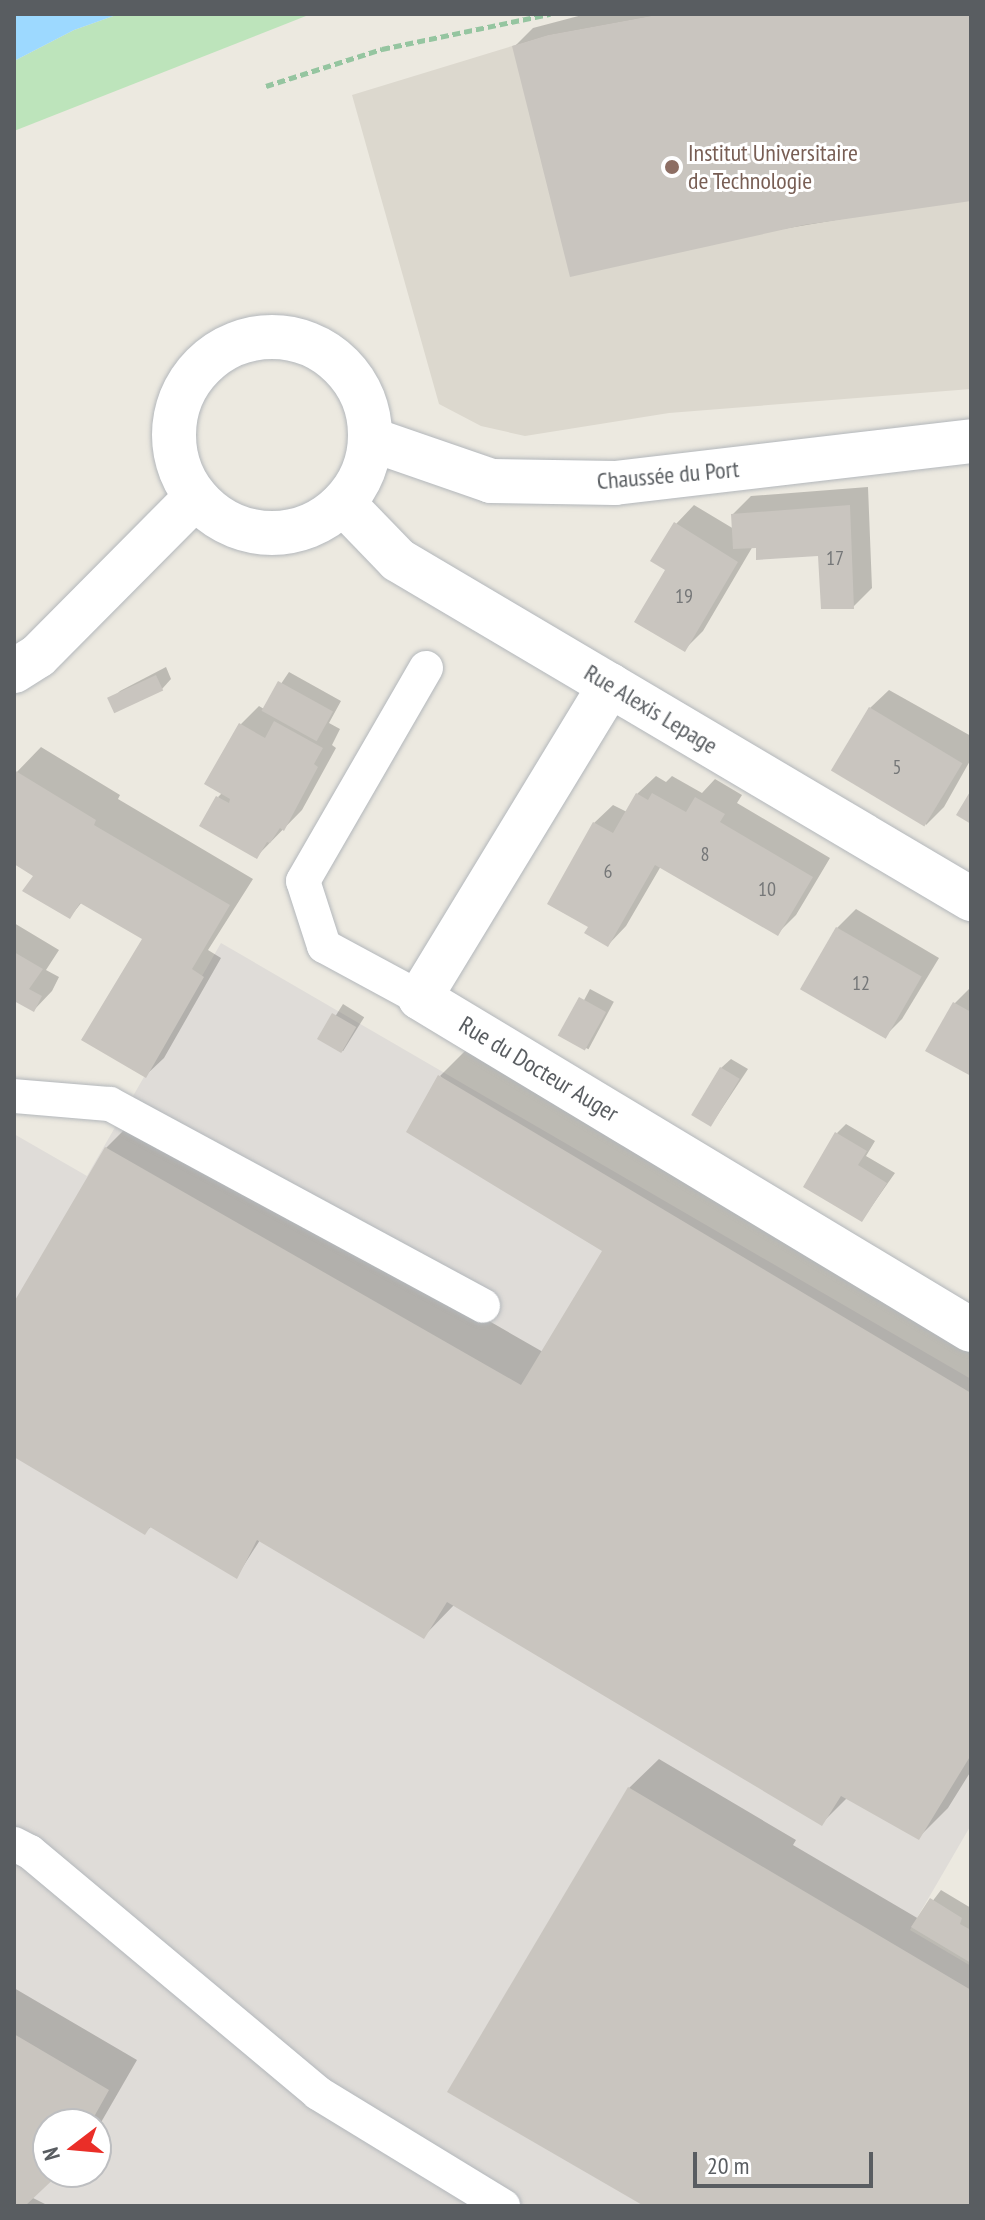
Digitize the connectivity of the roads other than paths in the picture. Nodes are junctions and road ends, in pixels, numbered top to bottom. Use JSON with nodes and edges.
{"nodes":[{"id":1,"x":370,"y":439,"type":"junction"},
{"id":2,"x":971,"y":441,"type":"edge"},
{"id":3,"x":196,"y":497,"type":"junction"},
{"id":4,"x":343,"y":503,"type":"junction"},
{"id":5,"x":426,"y":668,"type":"dead end"},
{"id":6,"x":14,"y":671,"type":"edge"},
{"id":7,"x":610,"y":685,"type":"junction"},
{"id":8,"x":971,"y":899,"type":"edge"},
{"id":9,"x":420,"y":998,"type":"junction"},
{"id":10,"x":14,"y":1096,"type":"edge"},
{"id":11,"x":483,"y":1306,"type":"dead end"},
{"id":12,"x":971,"y":1330,"type":"edge"},
{"id":13,"x":14,"y":1844,"type":"edge"},
{"id":14,"x":503,"y":2206,"type":"edge"}],
"edges":[{"from":1,"to":2,"type":"street","name":"Chaussée du Port"},
{"from":1,"to":3,"type":"street"},
{"from":1,"to":4,"type":"street"},
{"from":3,"to":4,"type":"street"},
{"from":3,"to":6,"type":"street"},
{"from":4,"to":7,"type":"street","name":"Rue Alexis Lepage"},
{"from":5,"to":9,"type":"lane"},
{"from":7,"to":8,"type":"street","name":"Rue Alexis Lepage"},
{"from":7,"to":9,"type":"street"},
{"from":9,"to":12,"type":"street","name":"Rue du Docteur Auger"},
{"from":10,"to":11,"type":"lane"},
{"from":13,"to":14,"type":"lane"}]}
